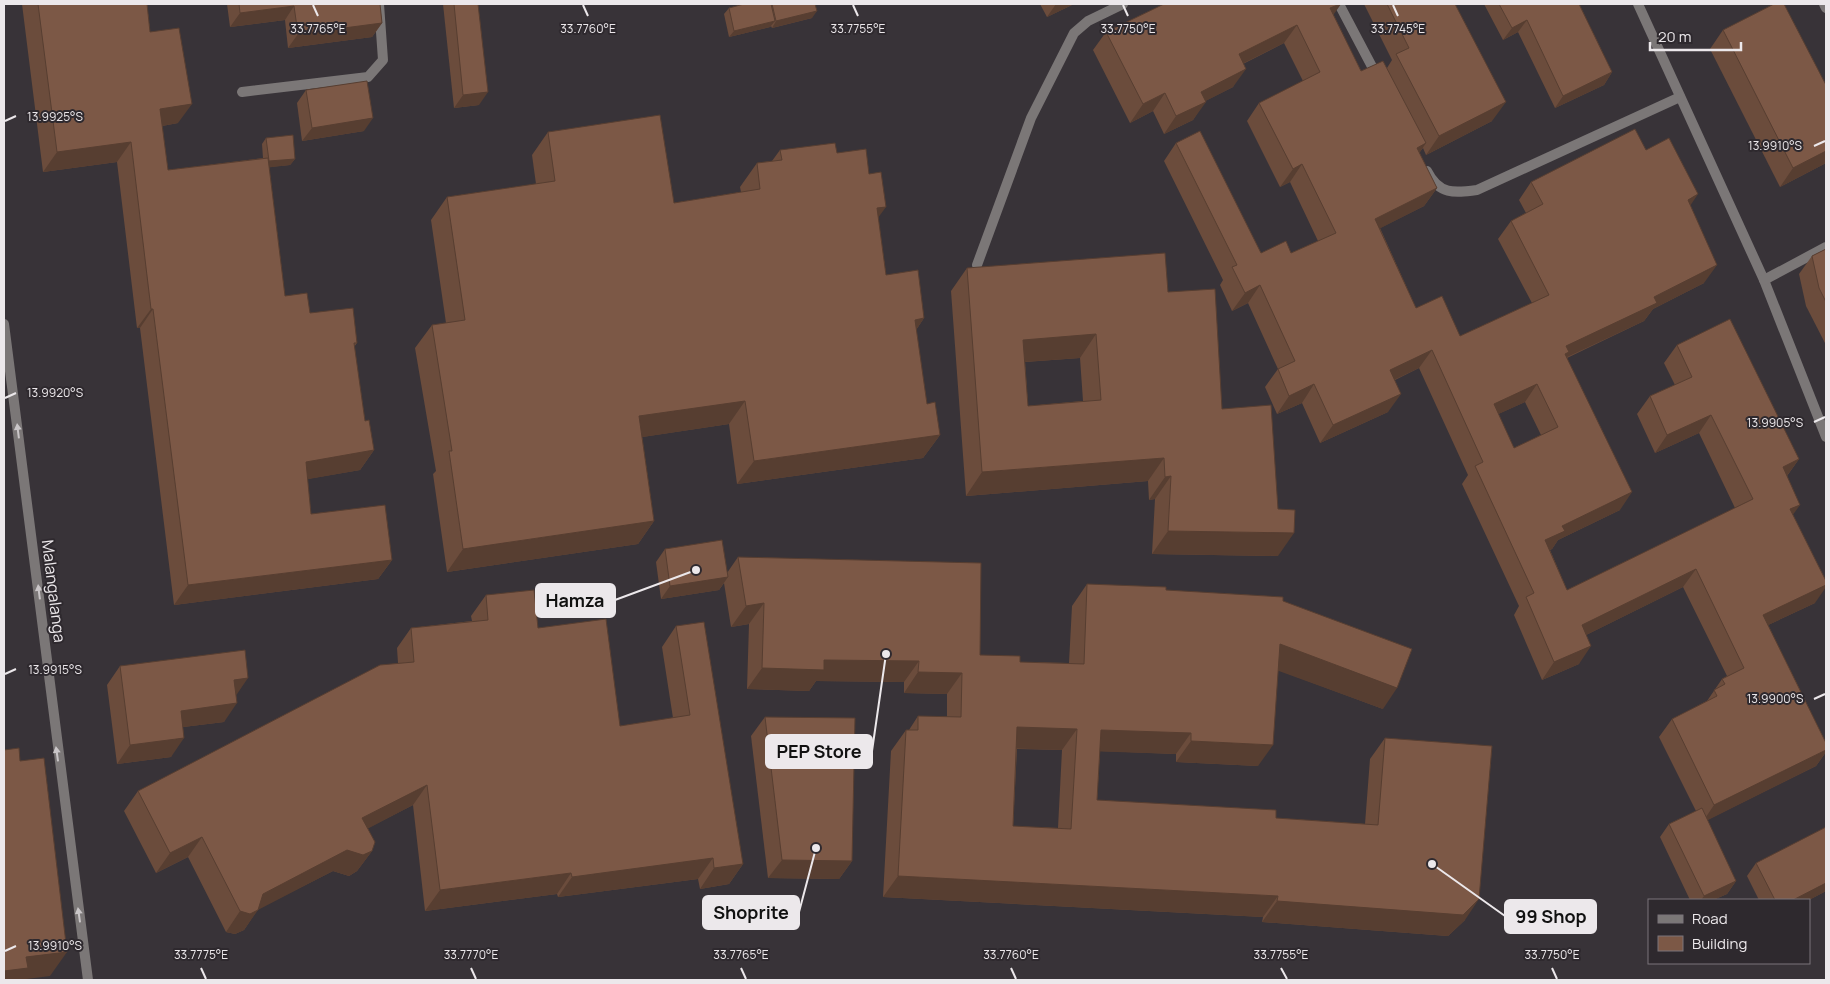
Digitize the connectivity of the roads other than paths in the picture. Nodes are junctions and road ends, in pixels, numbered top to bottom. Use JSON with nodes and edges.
{"nodes":[{"id":1,"x":379,"y":4,"type":"edge"},
{"id":2,"x":1124,"y":4,"type":"edge"},
{"id":3,"x":1339,"y":4,"type":"edge"},
{"id":4,"x":1638,"y":4,"type":"edge"},
{"id":5,"x":1824,"y":4,"type":"edge"},
{"id":6,"x":1826,"y":8,"type":"edge"},
{"id":7,"x":1381,"y":83,"type":"edge"},
{"id":8,"x":242,"y":92,"type":"dead end"},
{"id":9,"x":1680,"y":97,"type":"junction"},
{"id":10,"x":1423,"y":163,"type":"edge"},
{"id":11,"x":1826,"y":247,"type":"edge"},
{"id":12,"x":977,"y":265,"type":"edge"},
{"id":13,"x":1764,"y":280,"type":"junction"},
{"id":14,"x":4,"y":324,"type":"edge"},
{"id":15,"x":1826,"y":436,"type":"edge"},
{"id":16,"x":88,"y":980,"type":"edge"}],
"edges":[{"from":1,"to":8,"type":"street"},
{"from":2,"to":12,"type":"street"},
{"from":3,"to":7,"type":"street"},
{"from":4,"to":9,"type":"street"},
{"from":5,"to":6,"type":"street"},
{"from":9,"to":10,"type":"street"},
{"from":9,"to":13,"type":"street"},
{"from":11,"to":13,"type":"street"},
{"from":13,"to":15,"type":"street"},
{"from":16,"to":14,"type":"street","name":"Malangalanga","one_way":true}]}
